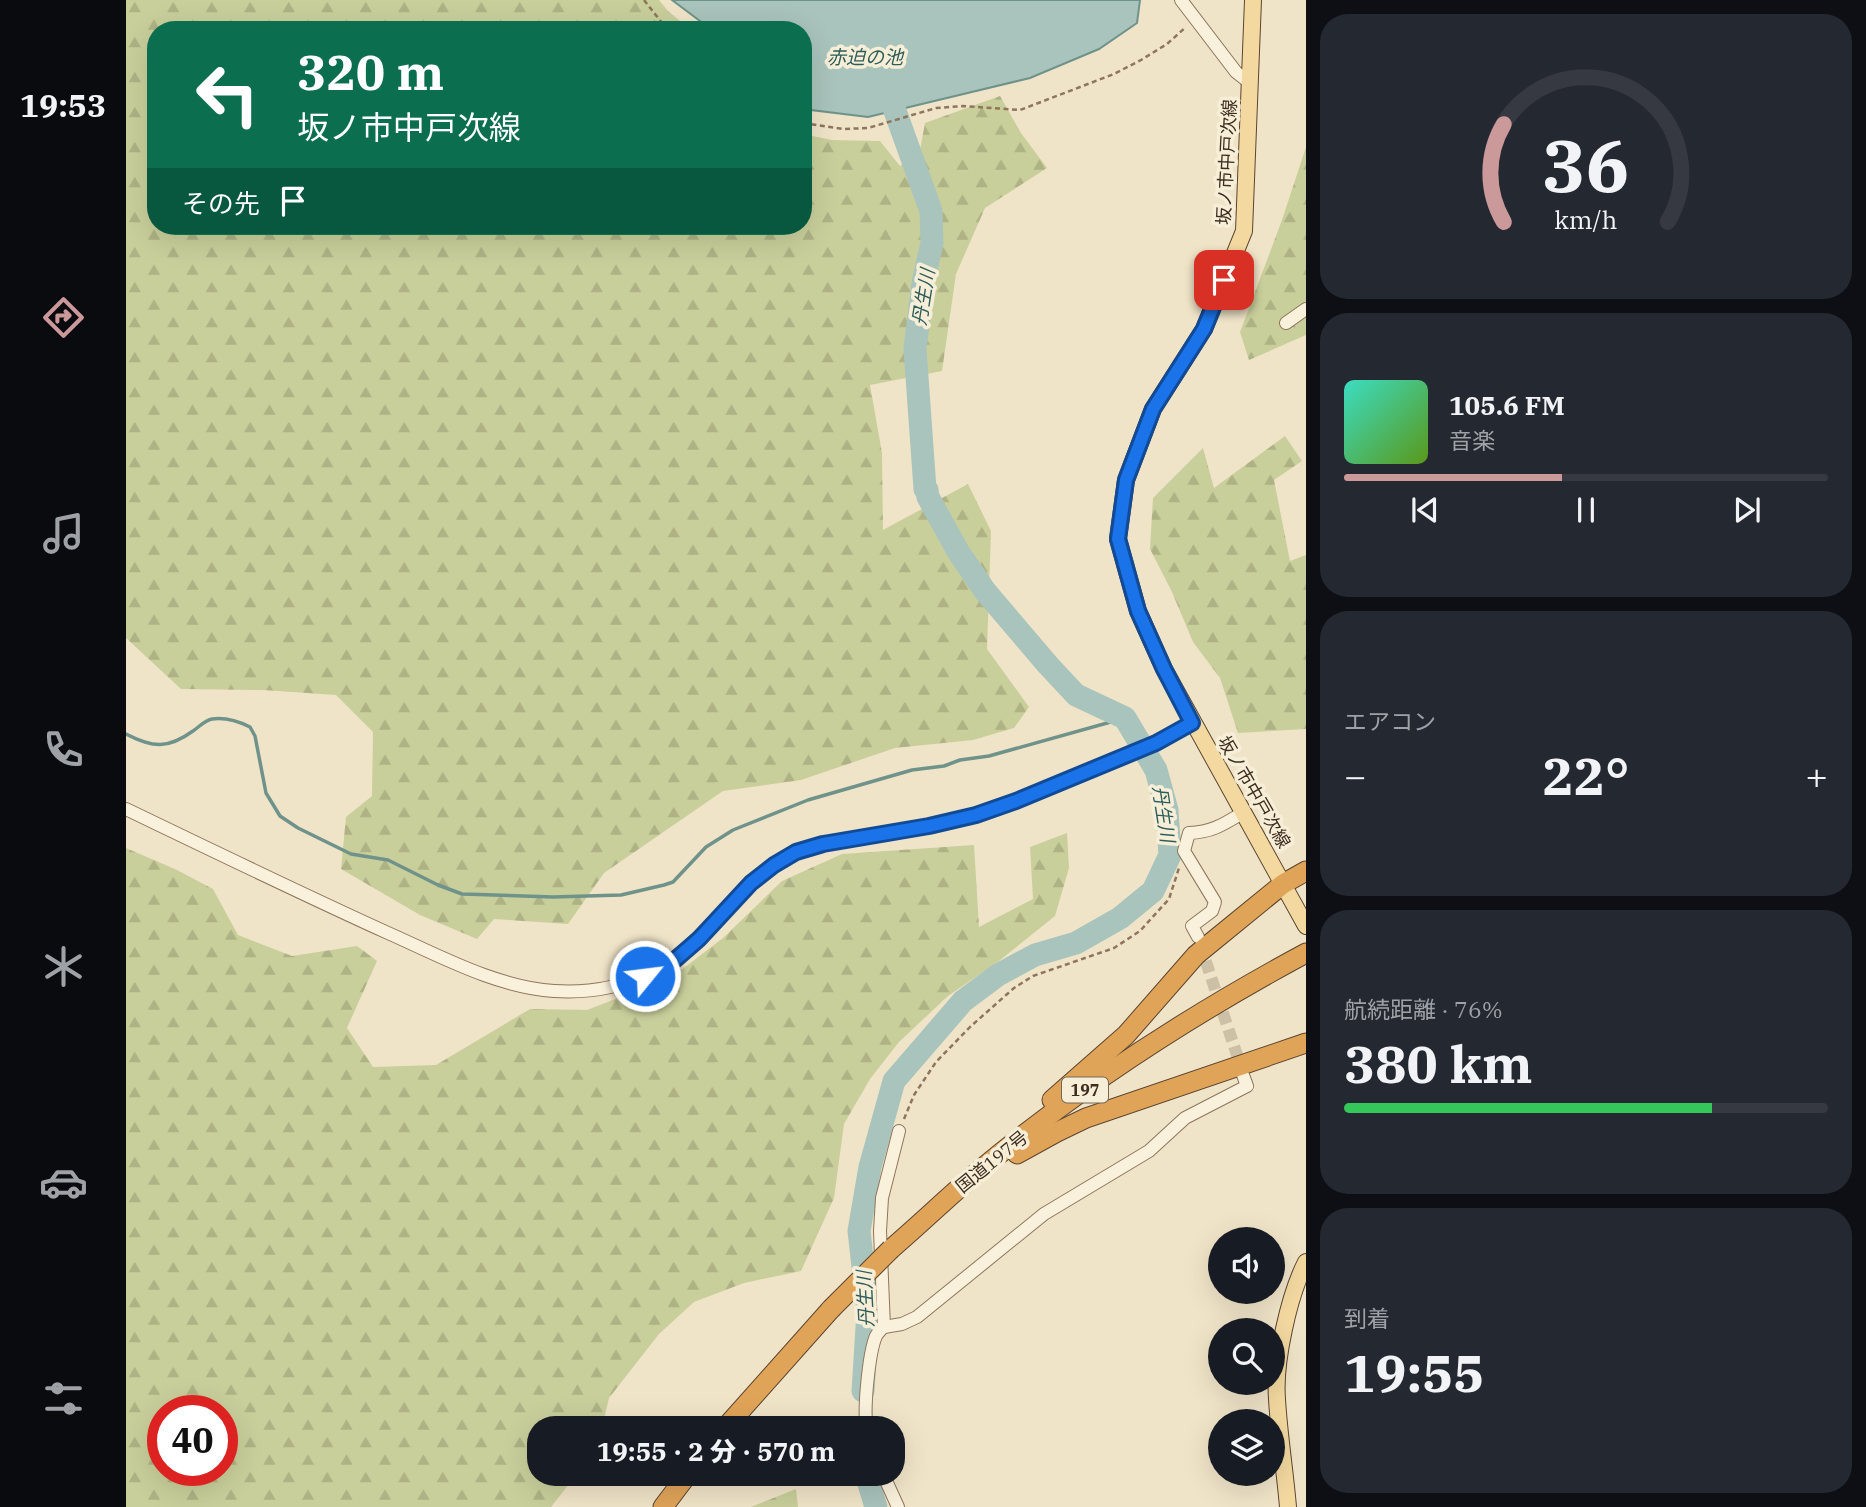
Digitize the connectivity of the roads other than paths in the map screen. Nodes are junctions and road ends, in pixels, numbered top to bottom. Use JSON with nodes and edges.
{"nodes":[{"id":1,"x":1181,"y":0,"type":"edge"},
{"id":2,"x":1253,"y":0,"type":"edge"},
{"id":3,"x":1250,"y":83,"type":"junction"},
{"id":4,"x":1306,"y":309,"type":"edge"},
{"id":5,"x":1286,"y":323,"type":"dead end"},
{"id":6,"x":1192,"y":723,"type":"junction"},
{"id":7,"x":126,"y":809,"type":"edge"},
{"id":8,"x":1244,"y":812,"type":"junction"},
{"id":9,"x":1306,"y":871,"type":"edge"},
{"id":10,"x":1283,"y":884,"type":"junction"},
{"id":11,"x":1306,"y":926,"type":"edge"},
{"id":12,"x":1198,"y":937,"type":"tunnel mouth"},
{"id":13,"x":1302,"y":956,"type":"edge"},
{"id":14,"x":1306,"y":1043,"type":"edge"},
{"id":15,"x":1243,"y":1075,"type":"dead end"},
{"id":16,"x":899,"y":1131,"type":"road end"},
{"id":17,"x":976,"y":1174,"type":"junction"},
{"id":18,"x":891,"y":1249,"type":"junction"},
{"id":19,"x":1306,"y":1262,"type":"edge"},
{"id":20,"x":884,"y":1327,"type":"junction"},
{"id":21,"x":736,"y":1416,"type":"edge"},
{"id":22,"x":867,"y":1416,"type":"edge"},
{"id":23,"x":679,"y":1486,"type":"edge"},
{"id":24,"x":888,"y":1486,"type":"edge"},
{"id":25,"x":663,"y":1507,"type":"edge"},
{"id":26,"x":898,"y":1507,"type":"edge"},
{"id":27,"x":1288,"y":1507,"type":"edge"}],
"edges":[{"from":1,"to":3,"type":"street"},
{"from":2,"to":3,"type":"main road","name":"坂ノ市中戸次線"},
{"from":3,"to":6,"type":"main road","name":"坂ノ市中戸次線"},
{"from":4,"to":5,"type":"street"},
{"from":6,"to":7,"type":"street"},
{"from":6,"to":8,"type":"main road","name":"坂ノ市中戸次線"},
{"from":8,"to":10,"type":"main road","name":"坂ノ市中戸次線"},
{"from":8,"to":12,"type":"street"},
{"from":9,"to":10,"type":"highway"},
{"from":10,"to":11,"type":"main road","name":"坂ノ市中戸次線"},
{"from":10,"to":17,"type":"highway"},
{"from":13,"to":17,"type":"highway","name":"国道197号","number":"197"},
{"from":14,"to":18,"type":"highway"},
{"from":15,"to":20,"type":"street"},
{"from":16,"to":20,"type":"street"},
{"from":17,"to":18,"type":"highway","name":"国道197号","number":"197"},
{"from":18,"to":21,"type":"highway","name":"国道197号","number":"197","bridge":true},
{"from":19,"to":27,"type":"main road"},
{"from":20,"to":22,"type":"street"},
{"from":23,"to":25,"type":"highway"},
{"from":24,"to":26,"type":"street"}]}
